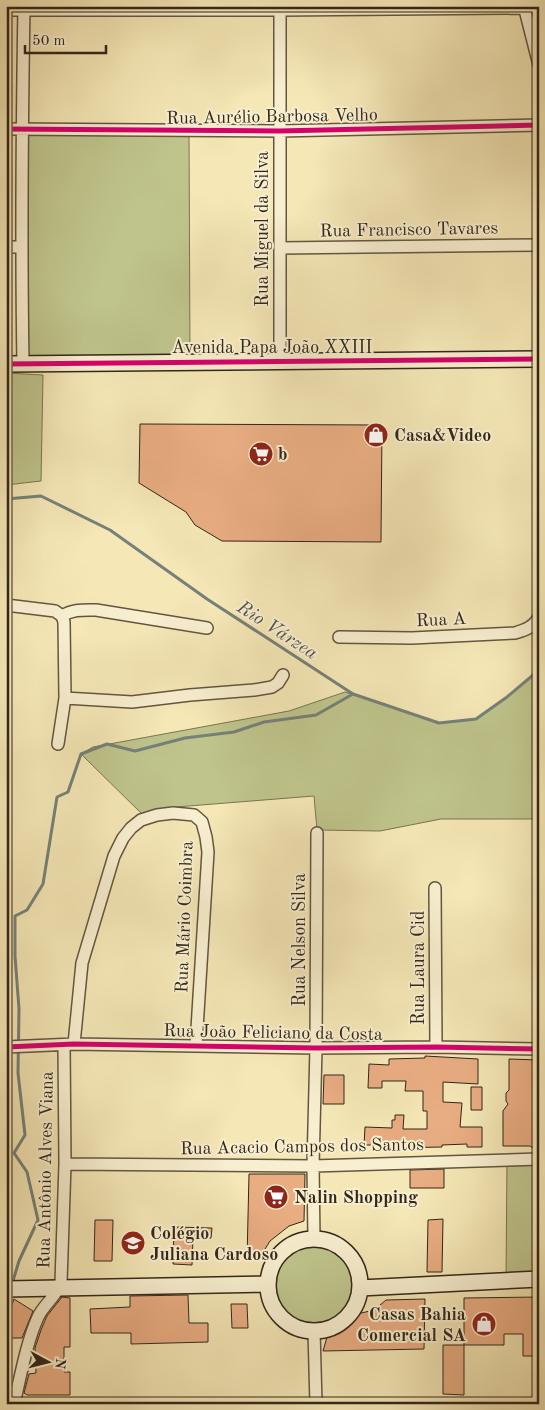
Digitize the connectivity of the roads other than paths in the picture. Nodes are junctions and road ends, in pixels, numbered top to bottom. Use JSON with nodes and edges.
{"nodes":[{"id":1,"x":524,"y":7,"type":"edge"},
{"id":2,"x":24,"y":8,"type":"edge"},
{"id":3,"x":280,"y":8,"type":"edge"},
{"id":4,"x":6,"y":10,"type":"edge"},
{"id":5,"x":539,"y":65,"type":"edge"},
{"id":6,"x":539,"y":125,"type":"edge"},
{"id":7,"x":6,"y":129,"type":"edge"},
{"id":8,"x":24,"y":129,"type":"junction"},
{"id":9,"x":279,"y":131,"type":"junction"},
{"id":10,"x":539,"y":245,"type":"edge"},
{"id":11,"x":6,"y":247,"type":"edge"},
{"id":12,"x":21,"y":247,"type":"junction"},
{"id":13,"x":280,"y":248,"type":"junction"},
{"id":14,"x":539,"y":359,"type":"edge"},
{"id":15,"x":280,"y":361,"type":"junction"},
{"id":16,"x":6,"y":364,"type":"edge"},
{"id":17,"x":23,"y":364,"type":"junction"},
{"id":18,"x":6,"y":605,"type":"edge"},
{"id":19,"x":62,"y":616,"type":"junction"},
{"id":20,"x":539,"y":617,"type":"edge"},
{"id":21,"x":207,"y":628,"type":"dead end"},
{"id":22,"x":340,"y":637,"type":"dead end"},
{"id":23,"x":283,"y":675,"type":"dead end"},
{"id":24,"x":65,"y":698,"type":"junction"},
{"id":25,"x":58,"y":744,"type":"dead end"},
{"id":26,"x":173,"y":813,"type":"joint"},
{"id":27,"x":317,"y":833,"type":"dead end"},
{"id":28,"x":435,"y":888,"type":"dead end"},
{"id":29,"x":69,"y":1045,"type":"junction"},
{"id":30,"x":196,"y":1045,"type":"junction"},
{"id":31,"x":6,"y":1047,"type":"edge"},
{"id":32,"x":436,"y":1047,"type":"junction"},
{"id":33,"x":316,"y":1048,"type":"junction"},
{"id":34,"x":539,"y":1049,"type":"edge"},
{"id":35,"x":539,"y":1159,"type":"edge"},
{"id":36,"x":65,"y":1164,"type":"junction"},
{"id":37,"x":313,"y":1166,"type":"junction"},
{"id":38,"x":314,"y":1239,"type":"junction"},
{"id":39,"x":539,"y":1279,"type":"edge"},
{"id":40,"x":268,"y":1284,"type":"junction"},
{"id":41,"x":60,"y":1288,"type":"junction"},
{"id":42,"x":360,"y":1288,"type":"junction"},
{"id":43,"x":14,"y":1289,"type":"edge"},
{"id":44,"x":314,"y":1331,"type":"junction"},
{"id":45,"x":14,"y":1404,"type":"edge"},
{"id":46,"x":316,"y":1404,"type":"edge"}],
"edges":[{"from":1,"to":3,"type":"street"},
{"from":1,"to":5,"type":"street"},
{"from":2,"to":3,"type":"street"},
{"from":2,"to":4,"type":"street"},
{"from":2,"to":8,"type":"street"},
{"from":3,"to":9,"type":"street","name":"Rua Miguel da Silva"},
{"from":6,"to":9,"type":"street","name":"Rua Aurélio Barbosa Velho"},
{"from":7,"to":8,"type":"street","name":"Rua Aurélio Barbosa Velho"},
{"from":8,"to":9,"type":"street","name":"Rua Aurélio Barbosa Velho"},
{"from":8,"to":12,"type":"street"},
{"from":9,"to":13,"type":"street","name":"Rua Miguel da Silva"},
{"from":10,"to":13,"type":"street","name":"Rua Francisco Tavares"},
{"from":11,"to":12,"type":"street"},
{"from":12,"to":17,"type":"street"},
{"from":13,"to":15,"type":"street","name":"Rua Miguel da Silva"},
{"from":14,"to":15,"type":"street","name":"Avenida Papa João XXIII"},
{"from":15,"to":17,"type":"street","name":"Avenida Papa João XXIII"},
{"from":16,"to":17,"type":"street","name":"Avenida Papa João XXIII"},
{"from":18,"to":19,"type":"street"},
{"from":19,"to":21,"type":"street"},
{"from":19,"to":24,"type":"street"},
{"from":20,"to":22,"type":"street","name":"Rua A"},
{"from":23,"to":24,"type":"street"},
{"from":24,"to":25,"type":"street"},
{"from":26,"to":29,"type":"street","name":"Rua Antônio Alves Viana"},
{"from":26,"to":30,"type":"street","name":"Rua Mário Coimbra"},
{"from":27,"to":33,"type":"street","name":"Rua Nelson Silva"},
{"from":28,"to":32,"type":"street","name":"Rua Laura Cid"},
{"from":29,"to":30,"type":"street","name":"Rua João Feliciano da Costa"},
{"from":29,"to":31,"type":"street","name":"Rua João Feliciano da Costa"},
{"from":29,"to":36,"type":"street","name":"Rua Antônio Alves Viana"},
{"from":30,"to":33,"type":"street","name":"Rua João Feliciano da Costa"},
{"from":32,"to":33,"type":"street","name":"Rua João Feliciano da Costa"},
{"from":32,"to":34,"type":"street","name":"Rua João Feliciano da Costa"},
{"from":33,"to":37,"type":"street","name":"Rua Nelson Silva"},
{"from":35,"to":37,"type":"street","name":"Rua Acacio Campos dos Santos"},
{"from":36,"to":37,"type":"street","name":"Rua Acacio Campos dos Santos"},
{"from":36,"to":41,"type":"street","name":"Rua Antônio Alves Viana"},
{"from":37,"to":38,"type":"street","name":"Rua Nelson Silva"},
{"from":38,"to":40,"type":"street"},
{"from":38,"to":42,"type":"street"},
{"from":39,"to":42,"type":"street"},
{"from":40,"to":41,"type":"street"},
{"from":40,"to":44,"type":"street"},
{"from":41,"to":43,"type":"street"},
{"from":41,"to":45,"type":"street","name":"Rua Antônio Alves Viana"},
{"from":42,"to":44,"type":"street"},
{"from":44,"to":46,"type":"street"}]}
